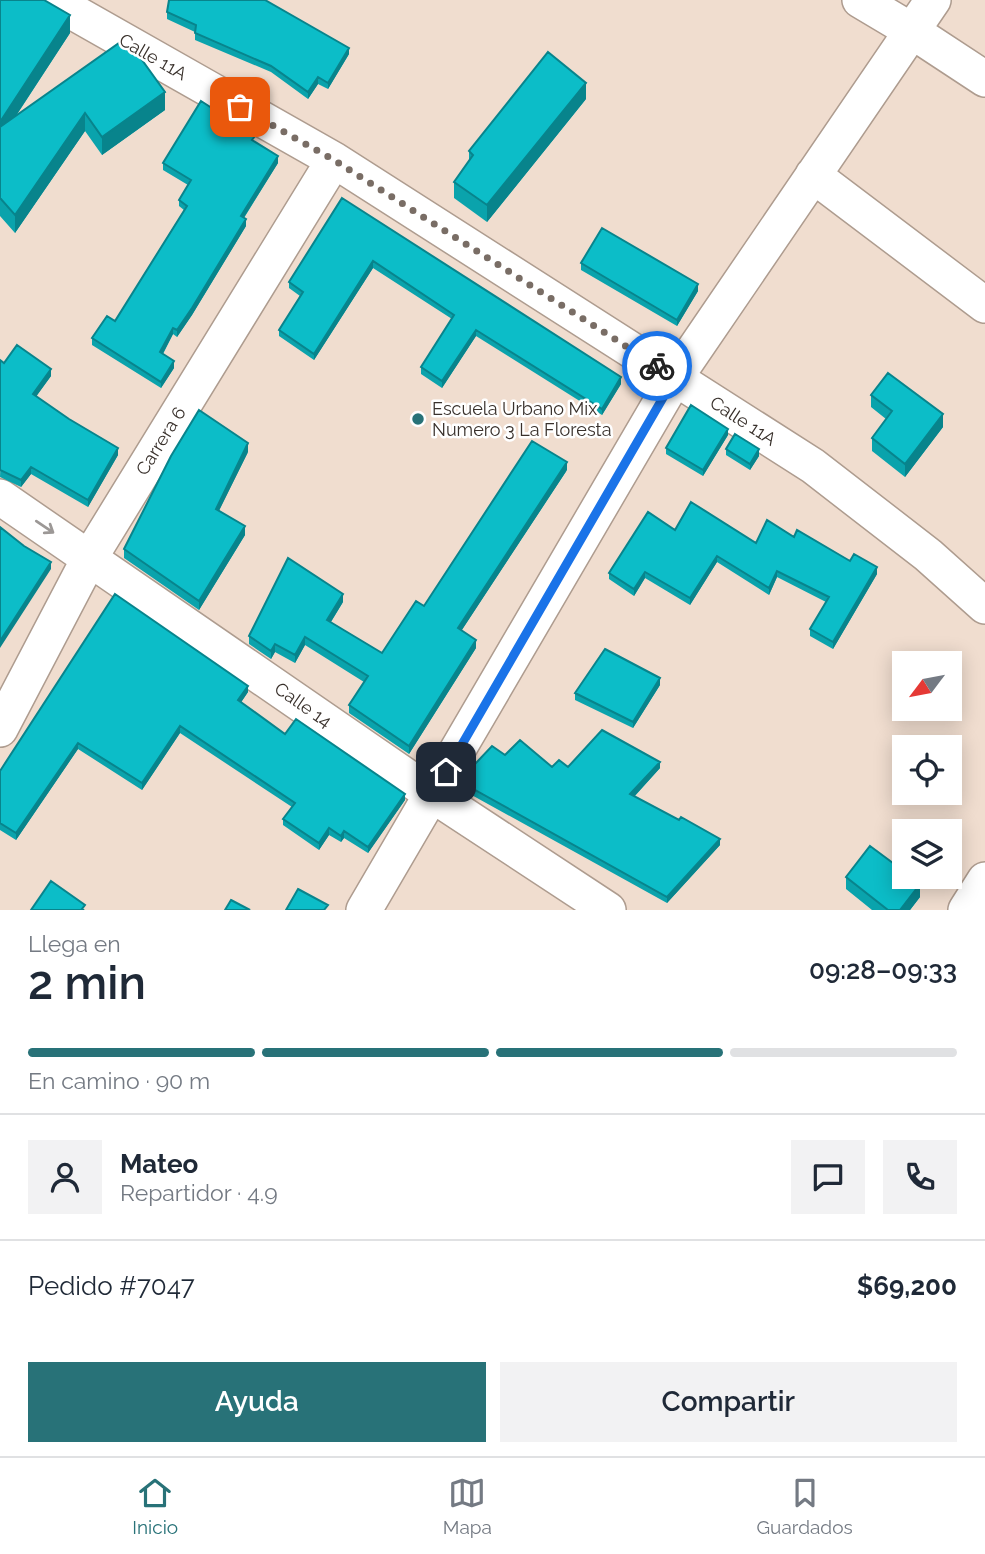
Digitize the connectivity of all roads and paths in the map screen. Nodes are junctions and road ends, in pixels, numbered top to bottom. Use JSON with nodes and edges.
{"nodes":[{"id":1,"x":52,"y":0,"type":"edge"},
{"id":2,"x":860,"y":0,"type":"edge"},
{"id":3,"x":933,"y":0,"type":"edge"},
{"id":4,"x":912,"y":31,"type":"junction"},
{"id":5,"x":985,"y":79,"type":"edge"},
{"id":6,"x":334,"y":160,"type":"junction"},
{"id":7,"x":813,"y":176,"type":"junction"},
{"id":8,"x":985,"y":305,"type":"edge"},
{"id":9,"x":675,"y":377,"type":"junction"},
{"id":10,"x":0,"y":497,"type":"edge"},
{"id":11,"x":89,"y":557,"type":"junction"},
{"id":12,"x":985,"y":606,"type":"edge"},
{"id":13,"x":0,"y":729,"type":"edge"},
{"id":14,"x":433,"y":795,"type":"junction"},
{"id":15,"x":364,"y":910,"type":"edge"},
{"id":16,"x":608,"y":910,"type":"edge"}],
"edges":[{"from":1,"to":6,"type":"street","name":"Calle 11A"},
{"from":2,"to":4,"type":"street"},
{"from":3,"to":4,"type":"street"},
{"from":4,"to":5,"type":"street"},
{"from":4,"to":7,"type":"street"},
{"from":6,"to":9,"type":"street","name":"Calle 11A"},
{"from":6,"to":11,"type":"street","name":"Carrera 6"},
{"from":7,"to":8,"type":"street"},
{"from":7,"to":9,"type":"street"},
{"from":9,"to":12,"type":"street","name":"Calle 11A"},
{"from":9,"to":14,"type":"street"},
{"from":10,"to":11,"type":"street","name":"Calle 14","one_way":true},
{"from":11,"to":13,"type":"street","name":"Carrera 6"},
{"from":11,"to":14,"type":"street","name":"Calle 14"},
{"from":14,"to":15,"type":"street"},
{"from":14,"to":16,"type":"street","name":"Calle 14"}]}
